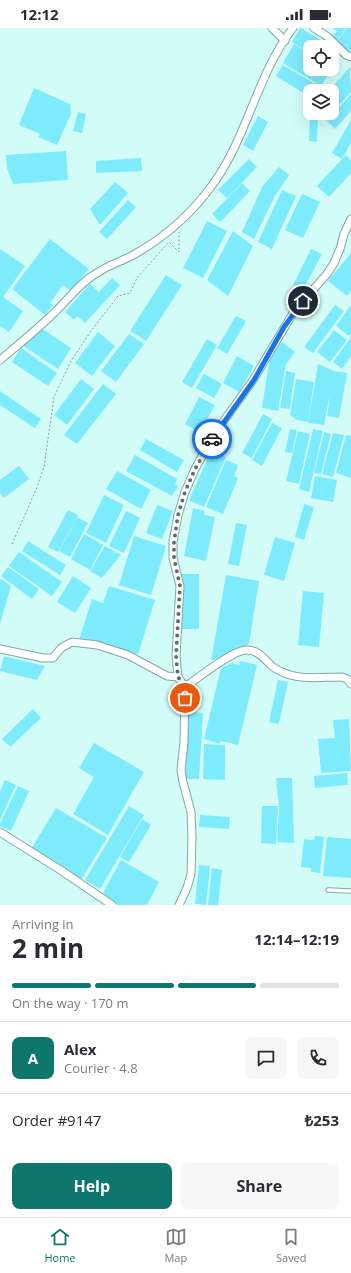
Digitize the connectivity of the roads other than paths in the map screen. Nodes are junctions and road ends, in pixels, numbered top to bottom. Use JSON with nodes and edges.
{"nodes":[{"id":1,"x":272,"y":28,"type":"edge"},
{"id":2,"x":294,"y":28,"type":"edge"},
{"id":3,"x":314,"y":28,"type":"edge"},
{"id":4,"x":285,"y":41,"type":"junction"},
{"id":5,"x":351,"y":58,"type":"edge"},
{"id":6,"x":351,"y":219,"type":"edge"},
{"id":7,"x":0,"y":360,"type":"edge"},
{"id":8,"x":0,"y":649,"type":"edge"},
{"id":9,"x":178,"y":677,"type":"junction"},
{"id":10,"x":351,"y":684,"type":"edge"},
{"id":11,"x":185,"y":687,"type":"junction"},
{"id":12,"x":0,"y":832,"type":"edge"},
{"id":13,"x":328,"y":890,"type":"dead end"},
{"id":14,"x":351,"y":890,"type":"edge"},
{"id":15,"x":112,"y":905,"type":"edge"},
{"id":16,"x":178,"y":905,"type":"edge"}],
"edges":[{"from":1,"to":4,"type":"street"},
{"from":2,"to":4,"type":"street"},
{"from":3,"to":5,"type":"street"},
{"from":4,"to":7,"type":"street"},
{"from":6,"to":9,"type":"street"},
{"from":8,"to":9,"type":"street"},
{"from":9,"to":11,"type":"street"},
{"from":10,"to":11,"type":"street"},
{"from":11,"to":16,"type":"street"},
{"from":12,"to":15,"type":"street"},
{"from":13,"to":14,"type":"lane"}]}
